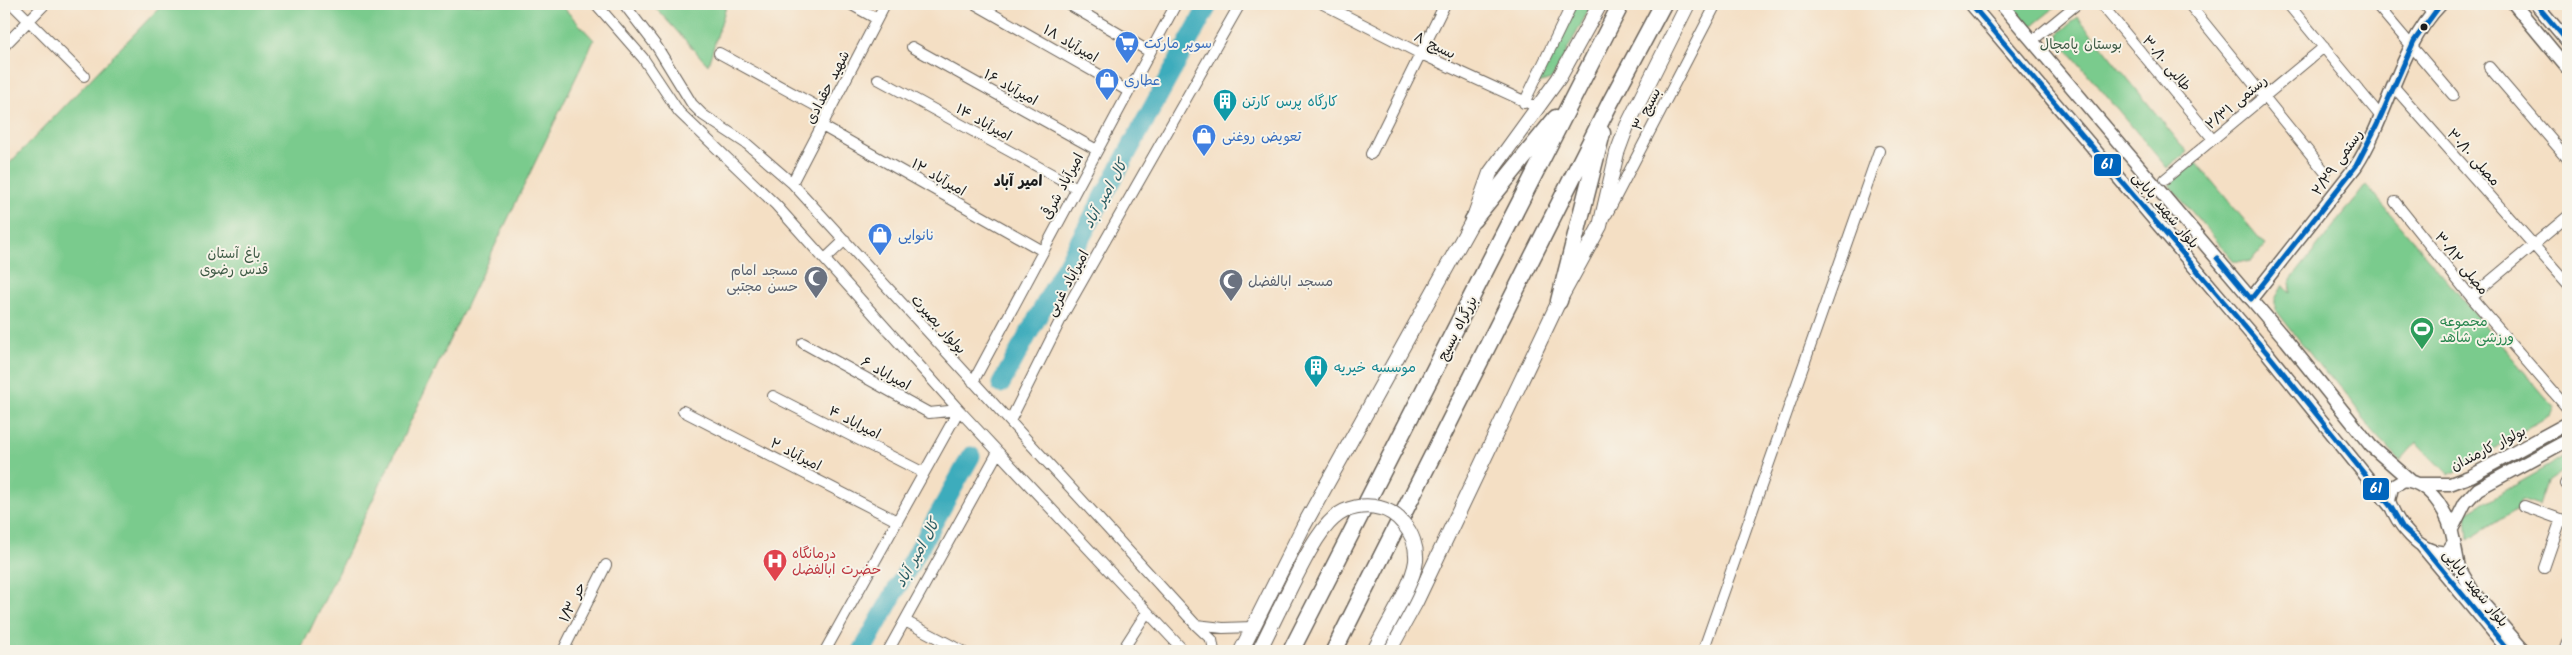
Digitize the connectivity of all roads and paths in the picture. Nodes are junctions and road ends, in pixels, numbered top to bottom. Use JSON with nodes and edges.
{"nodes":[{"id":1,"x":12,"y":4,"type":"edge"},
{"id":2,"x":45,"y":4,"type":"edge"},
{"id":3,"x":596,"y":4,"type":"edge"},
{"id":4,"x":624,"y":4,"type":"edge"},
{"id":5,"x":850,"y":4,"type":"edge"},
{"id":6,"x":885,"y":4,"type":"edge"},
{"id":7,"x":975,"y":4,"type":"edge"},
{"id":8,"x":1068,"y":4,"type":"edge"},
{"id":9,"x":1176,"y":4,"type":"edge"},
{"id":10,"x":1240,"y":4,"type":"edge"},
{"id":11,"x":1323,"y":4,"type":"edge"},
{"id":12,"x":1445,"y":4,"type":"edge"},
{"id":13,"x":1572,"y":4,"type":"edge"},
{"id":14,"x":1600,"y":4,"type":"edge"},
{"id":15,"x":1621,"y":4,"type":"edge"},
{"id":16,"x":1663,"y":4,"type":"edge"},
{"id":17,"x":1688,"y":4,"type":"edge"},
{"id":18,"x":1716,"y":4,"type":"edge"},
{"id":19,"x":1971,"y":4,"type":"edge"},
{"id":20,"x":2001,"y":4,"type":"edge"},
{"id":21,"x":2077,"y":4,"type":"edge"},
{"id":22,"x":2101,"y":4,"type":"edge"},
{"id":23,"x":2189,"y":4,"type":"edge"},
{"id":24,"x":2288,"y":4,"type":"edge"},
{"id":25,"x":2376,"y":4,"type":"edge"},
{"id":26,"x":2442,"y":4,"type":"edge"},
{"id":27,"x":2514,"y":4,"type":"edge"},
{"id":28,"x":2536,"y":4,"type":"edge"},
{"id":29,"x":2428,"y":9,"type":"edge"},
{"id":30,"x":877,"y":19,"type":"junction"},
{"id":31,"x":29,"y":21,"type":"junction"},
{"id":32,"x":2033,"y":40,"type":"junction"},
{"id":33,"x":2568,"y":42,"type":"edge"},
{"id":34,"x":4,"y":46,"type":"edge"},
{"id":35,"x":912,"y":47,"type":"dead end"},
{"id":36,"x":2324,"y":47,"type":"junction"},
{"id":37,"x":2411,"y":47,"type":"junction"},
{"id":38,"x":1150,"y":52,"type":"junction"},
{"id":39,"x":719,"y":53,"type":"dead end"},
{"id":40,"x":1419,"y":53,"type":"junction"},
{"id":41,"x":2489,"y":67,"type":"dead end"},
{"id":42,"x":2568,"y":69,"type":"edge"},
{"id":43,"x":84,"y":76,"type":"dead end"},
{"id":44,"x":878,"y":79,"type":"dead end"},
{"id":45,"x":2394,"y":87,"type":"junction"},
{"id":46,"x":1128,"y":91,"type":"junction"},
{"id":47,"x":1578,"y":91,"type":"junction"},
{"id":48,"x":2454,"y":95,"type":"dead end"},
{"id":49,"x":2264,"y":96,"type":"junction"},
{"id":50,"x":1610,"y":103,"type":"junction"},
{"id":51,"x":1531,"y":105,"type":"junction"},
{"id":52,"x":829,"y":112,"type":"junction"},
{"id":53,"x":2382,"y":118,"type":"junction"},
{"id":54,"x":822,"y":126,"type":"junction"},
{"id":55,"x":2213,"y":139,"type":"junction"},
{"id":56,"x":1097,"y":150,"type":"junction"},
{"id":57,"x":1879,"y":151,"type":"dead end"},
{"id":58,"x":1371,"y":154,"type":"dead end"},
{"id":59,"x":2568,"y":159,"type":"edge"},
{"id":60,"x":2325,"y":172,"type":"dead end"},
{"id":61,"x":2165,"y":179,"type":"dead end"},
{"id":62,"x":792,"y":183,"type":"junction"},
{"id":63,"x":1077,"y":188,"type":"junction"},
{"id":64,"x":2394,"y":202,"type":"dead end"},
{"id":65,"x":2568,"y":216,"type":"edge"},
{"id":66,"x":1473,"y":220,"type":"junction"},
{"id":67,"x":1600,"y":226,"type":"junction"},
{"id":68,"x":845,"y":240,"type":"junction"},
{"id":69,"x":2534,"y":245,"type":"junction"},
{"id":70,"x":1042,"y":251,"type":"junction"},
{"id":71,"x":825,"y":259,"type":"junction"},
{"id":72,"x":2568,"y":284,"type":"edge"},
{"id":73,"x":2251,"y":298,"type":"junction"},
{"id":74,"x":2471,"y":298,"type":"junction"},
{"id":75,"x":1559,"y":301,"type":"junction"},
{"id":76,"x":804,"y":343,"type":"dead end"},
{"id":77,"x":973,"y":382,"type":"junction"},
{"id":78,"x":773,"y":396,"type":"dead end"},
{"id":79,"x":2568,"y":409,"type":"edge"},
{"id":80,"x":959,"y":410,"type":"junction"},
{"id":81,"x":683,"y":411,"type":"dead end"},
{"id":82,"x":1010,"y":421,"type":"junction"},
{"id":83,"x":2568,"y":423,"type":"edge"},
{"id":84,"x":2568,"y":440,"type":"edge"},
{"id":85,"x":998,"y":452,"type":"junction"},
{"id":86,"x":924,"y":473,"type":"junction"},
{"id":87,"x":2415,"y":483,"type":"junction"},
{"id":88,"x":2524,"y":506,"type":"dead end"},
{"id":89,"x":2391,"y":507,"type":"junction"},
{"id":90,"x":897,"y":521,"type":"junction"},
{"id":91,"x":2565,"y":521,"type":"edge"},
{"id":92,"x":2453,"y":536,"type":"junction"},
{"id":93,"x":2421,"y":544,"type":"junction"},
{"id":94,"x":606,"y":565,"type":"dead end"},
{"id":95,"x":2544,"y":568,"type":"dead end"},
{"id":96,"x":1147,"y":612,"type":"junction"},
{"id":97,"x":905,"y":621,"type":"junction"},
{"id":98,"x":1196,"y":625,"type":"junction"},
{"id":99,"x":1253,"y":627,"type":"junction"},
{"id":100,"x":2568,"y":642,"type":"edge"},
{"id":101,"x":563,"y":651,"type":"edge"},
{"id":102,"x":825,"y":651,"type":"edge"},
{"id":103,"x":888,"y":651,"type":"edge"},
{"id":104,"x":962,"y":651,"type":"edge"},
{"id":105,"x":1122,"y":651,"type":"edge"},
{"id":106,"x":1184,"y":651,"type":"edge"},
{"id":107,"x":1214,"y":651,"type":"edge"},
{"id":108,"x":1241,"y":651,"type":"edge"},
{"id":109,"x":1259,"y":651,"type":"edge"},
{"id":110,"x":1291,"y":651,"type":"edge"},
{"id":111,"x":1334,"y":651,"type":"edge"},
{"id":112,"x":1374,"y":651,"type":"edge"},
{"id":113,"x":1390,"y":651,"type":"edge"},
{"id":114,"x":1703,"y":651,"type":"edge"},
{"id":115,"x":2509,"y":651,"type":"edge"},
{"id":116,"x":2524,"y":651,"type":"edge"},
{"id":117,"x":2565,"y":651,"type":"edge"}],
"edges":[{"from":1,"to":31,"type":"street"},
{"from":2,"to":31,"type":"street"},
{"from":3,"to":71,"type":"street"},
{"from":4,"to":62,"type":"street","name":"بولوار بصیرت"},
{"from":5,"to":30,"type":"street"},
{"from":6,"to":30,"type":"street","name":"شهید حقدادی"},
{"from":7,"to":46,"type":"street","name":"امیرآباد ۱۸"},
{"from":8,"to":38,"type":"street"},
{"from":9,"to":38,"type":"street","name":"امیرآباد شرقی"},
{"from":10,"to":82,"type":"street","name":"امیرآباد غربی"},
{"from":11,"to":40,"type":"street","name":"بسیج ۸"},
{"from":12,"to":40,"type":"street"},
{"from":13,"to":51,"type":"street"},
{"from":14,"to":51,"type":"main road"},
{"from":15,"to":47,"type":"highway","name":"بزرگراه بسیج"},
{"from":16,"to":50,"type":"highway"},
{"from":17,"to":67,"type":"main road"},
{"from":18,"to":67,"type":"street","name":"بسیج ۳"},
{"from":19,"to":89,"type":"street","name":"بلوار شهید بابایی"},
{"from":20,"to":32,"type":"street","name":"بلوار شهید بابایی"},
{"from":21,"to":32,"type":"street"},
{"from":22,"to":55,"type":"street","name":"طالبی ۳۰/۱۰"},
{"from":23,"to":49,"type":"street"},
{"from":24,"to":36,"type":"street"},
{"from":25,"to":37,"type":"street"},
{"from":26,"to":29,"type":"street","name":"رستمی ۲/۲۹"},
{"from":27,"to":42,"type":"street"},
{"from":28,"to":33,"type":"street"},
{"from":29,"to":37,"type":"street","name":"رستمی ۲/۲۹"},
{"from":30,"to":52,"type":"street","name":"شهید حقدادی"},
{"from":31,"to":34,"type":"street"},
{"from":31,"to":43,"type":"street"},
{"from":32,"to":73,"type":"street","name":"بلوار شهید بابایی"},
{"from":35,"to":56,"type":"street","name":"امیرآباد ۱۶"},
{"from":36,"to":49,"type":"street","name":"رستمی ۲/۳۱"},
{"from":36,"to":53,"type":"street"},
{"from":37,"to":45,"type":"street","name":"رستمی ۲/۲۹"},
{"from":37,"to":48,"type":"street"},
{"from":38,"to":46,"type":"street","name":"امیرآباد شرقی"},
{"from":39,"to":52,"type":"street"},
{"from":40,"to":51,"type":"street","name":"بسیج ۸"},
{"from":40,"to":58,"type":"street"},
{"from":41,"to":59,"type":"street"},
{"from":44,"to":63,"type":"street","name":"امیرآباد ۱۴"},
{"from":45,"to":53,"type":"street","name":"رستمی ۲/۲۹"},
{"from":45,"to":69,"type":"street","name":"مصلی ۳۰/۱۰"},
{"from":46,"to":56,"type":"street","name":"امیرآباد شرقی"},
{"from":47,"to":66,"type":"highway"},
{"from":47,"to":110,"type":"highway","name":"بزرگراه بسیج"},
{"from":49,"to":55,"type":"street","name":"رستمی ۲/۳۱"},
{"from":49,"to":60,"type":"street"},
{"from":50,"to":75,"type":"highway"},
{"from":50,"to":111,"type":"highway"},
{"from":51,"to":66,"type":"main road"},
{"from":52,"to":54,"type":"street","name":"شهید حقدادی"},
{"from":53,"to":73,"type":"street","name":"رستمی ۲/۲۹"},
{"from":54,"to":62,"type":"street","name":"شهید حقدادی"},
{"from":54,"to":70,"type":"street","name":"امیرآباد ۱۲"},
{"from":55,"to":61,"type":"street","name":"رستمی ۲/۳۱"},
{"from":56,"to":63,"type":"street","name":"امیرآباد شرقی"},
{"from":57,"to":114,"type":"street"},
{"from":62,"to":68,"type":"street","name":"بولوار بصیرت"},
{"from":63,"to":70,"type":"street","name":"امیرآباد شرقی"},
{"from":64,"to":74,"type":"street","name":"مصلی ۳۰/۱۲"},
{"from":65,"to":69,"type":"street"},
{"from":66,"to":99,"type":"main road"},
{"from":67,"to":75,"type":"main road"},
{"from":68,"to":71,"type":"street"},
{"from":68,"to":77,"type":"street","name":"بولوار بصیرت"},
{"from":69,"to":72,"type":"street","name":"مصلی ۳۰/۱۰"},
{"from":69,"to":74,"type":"street"},
{"from":70,"to":77,"type":"street","name":"امیرآباد شرقی"},
{"from":71,"to":80,"type":"street"},
{"from":73,"to":87,"type":"street","name":"بلوار شهید بابایی"},
{"from":74,"to":79,"type":"street","name":"مصلی ۳۰/۱۲"},
{"from":75,"to":113,"type":"main road"},
{"from":76,"to":80,"type":"street","name":"امیراباد ۶"},
{"from":77,"to":82,"type":"street","name":"بولوار بصیرت"},
{"from":78,"to":86,"type":"street","name":"امیراباد ۴"},
{"from":80,"to":85,"type":"street"},
{"from":80,"to":86,"type":"street"},
{"from":81,"to":90,"type":"street","name":"امیرآباد ۲"},
{"from":82,"to":98,"type":"street","name":"بولوار بصیرت"},
{"from":83,"to":87,"type":"street","name":"بولوار کارمندان"},
{"from":84,"to":92,"type":"street"},
{"from":85,"to":96,"type":"street"},
{"from":85,"to":97,"type":"street"},
{"from":86,"to":90,"type":"street"},
{"from":87,"to":89,"type":"street"},
{"from":87,"to":92,"type":"street","name":"بلوار شهید بابایی"},
{"from":88,"to":91,"type":"street"},
{"from":89,"to":93,"type":"street","name":"بلوار شهید بابایی"},
{"from":90,"to":102,"type":"street"},
{"from":91,"to":95,"type":"street"},
{"from":92,"to":93,"type":"street"},
{"from":92,"to":116,"type":"street","name":"بلوار شهید بابایی"},
{"from":93,"to":115,"type":"street","name":"بلوار شهید بابایی"},
{"from":94,"to":101,"type":"street","name":"حر ۱/۳"},
{"from":96,"to":105,"type":"street"},
{"from":96,"to":106,"type":"street"},
{"from":97,"to":103,"type":"street"},
{"from":97,"to":104,"type":"street"},
{"from":98,"to":99,"type":"street"},
{"from":98,"to":107,"type":"street","name":"بولوار بصیرت"},
{"from":99,"to":108,"type":"main road"},
{"from":100,"to":117,"type":"street"},
{"from":109,"to":112,"type":"main road","bridge":true}]}
